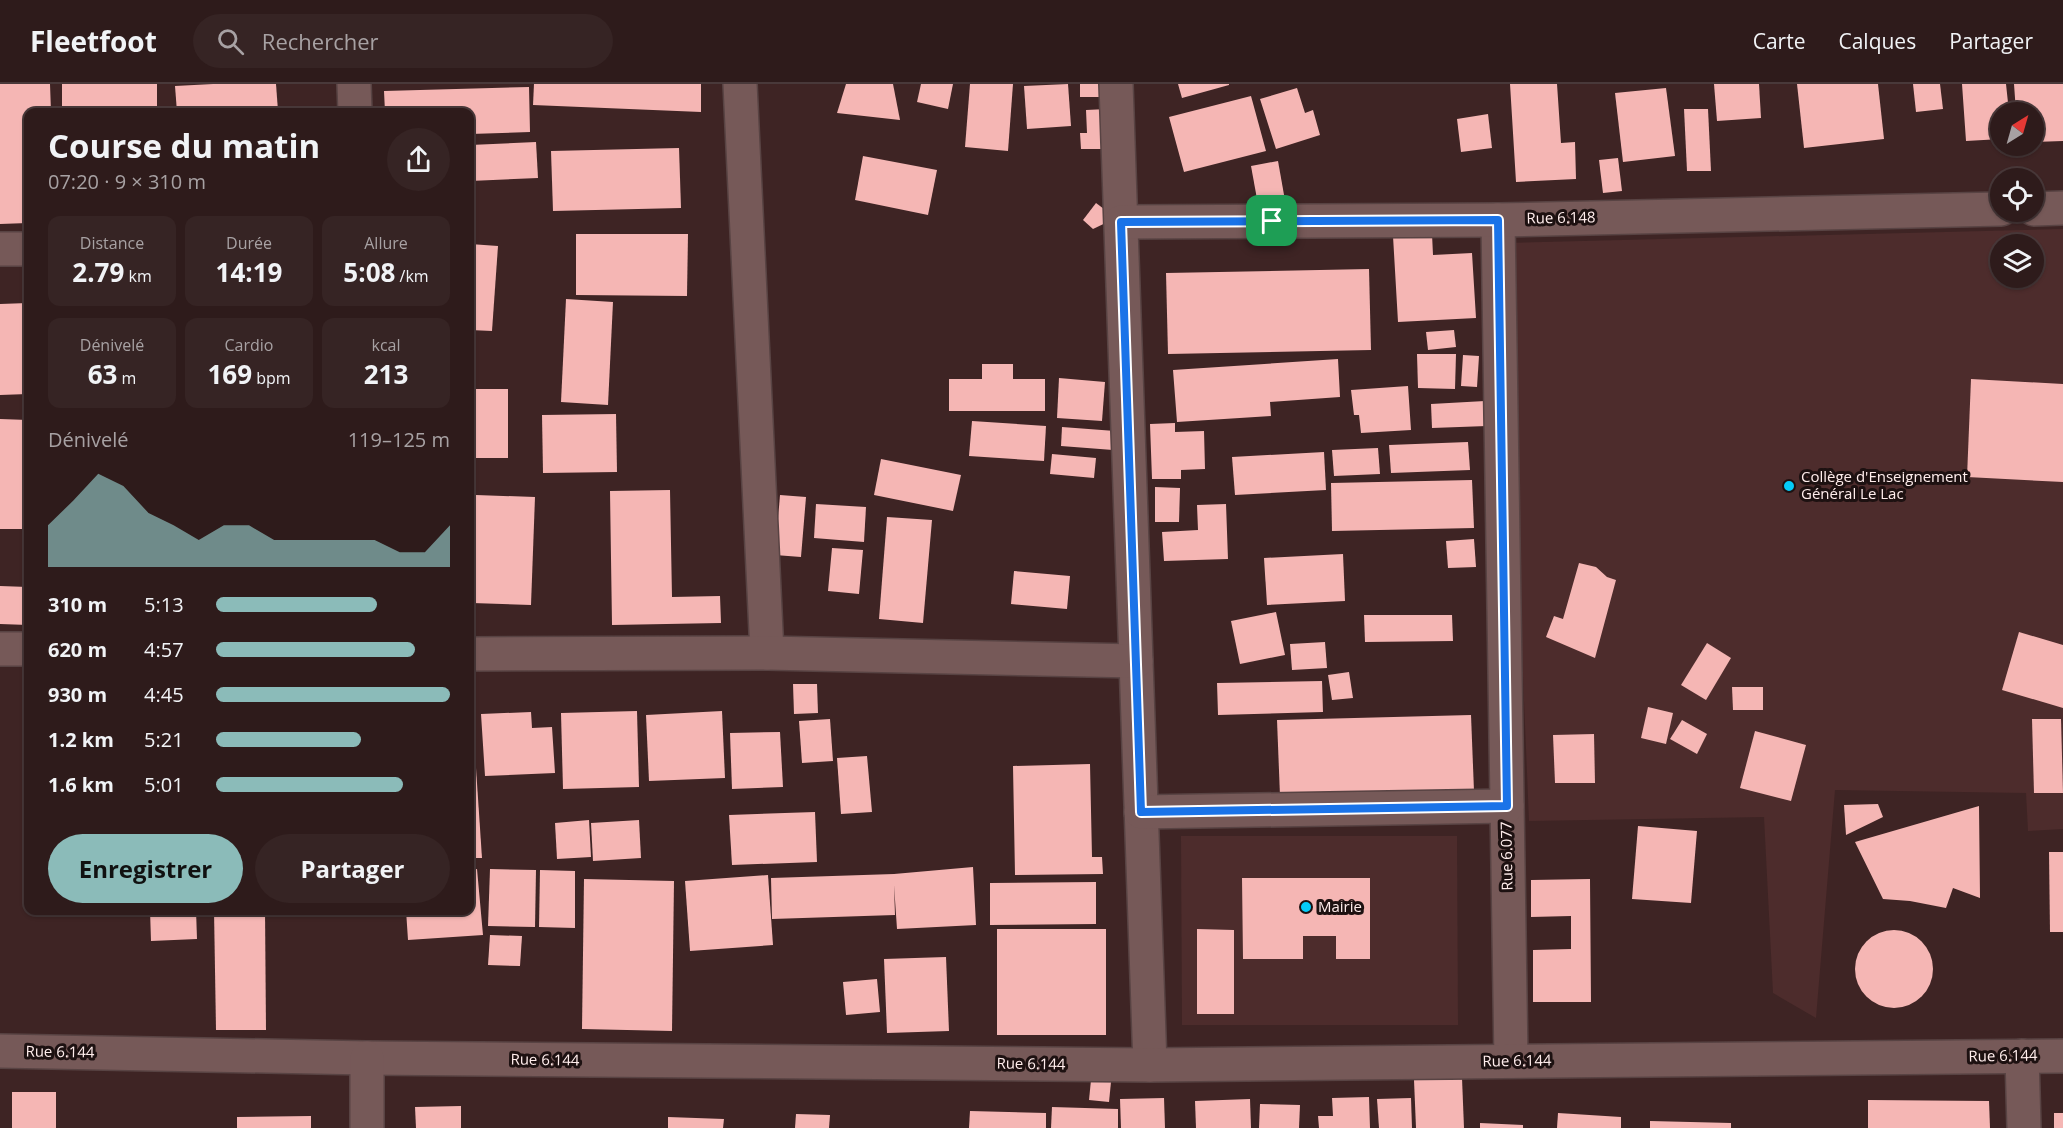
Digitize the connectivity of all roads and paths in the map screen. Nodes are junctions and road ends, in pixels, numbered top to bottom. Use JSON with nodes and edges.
{"nodes":[{"id":1,"x":354,"y":84,"type":"edge"},
{"id":2,"x":740,"y":84,"type":"edge"},
{"id":3,"x":1116,"y":84,"type":"edge"},
{"id":4,"x":355,"y":108,"type":"edge"},
{"id":5,"x":2063,"y":208,"type":"edge"},
{"id":6,"x":1990,"y":209,"type":"edge"},
{"id":7,"x":2044,"y":209,"type":"edge"},
{"id":8,"x":1498,"y":220,"type":"junction"},
{"id":9,"x":1121,"y":222,"type":"junction"},
{"id":10,"x":0,"y":249,"type":"edge"},
{"id":11,"x":24,"y":249,"type":"edge"},
{"id":12,"x":0,"y":648,"type":"edge"},
{"id":13,"x":24,"y":649,"type":"edge"},
{"id":14,"x":767,"y":653,"type":"junction"},
{"id":15,"x":474,"y":654,"type":"edge"},
{"id":16,"x":1136,"y":661,"type":"junction"},
{"id":17,"x":1507,"y":806,"type":"junction"},
{"id":18,"x":1141,"y":812,"type":"junction"},
{"id":19,"x":0,"y":1051,"type":"edge"},
{"id":20,"x":2022,"y":1056,"type":"junction"},
{"id":21,"x":2063,"y":1056,"type":"edge"},
{"id":22,"x":367,"y":1058,"type":"junction"},
{"id":23,"x":1511,"y":1061,"type":"junction"},
{"id":24,"x":1150,"y":1065,"type":"junction"},
{"id":25,"x":367,"y":1128,"type":"edge"},
{"id":26,"x":2024,"y":1128,"type":"edge"}],
"edges":[{"from":1,"to":4,"type":"street"},
{"from":2,"to":14,"type":"street"},
{"from":3,"to":9,"type":"street"},
{"from":5,"to":7,"type":"street"},
{"from":6,"to":8,"type":"street","name":"Rue 6.148"},
{"from":8,"to":9,"type":"street","name":"Rue 6.148"},
{"from":8,"to":17,"type":"street","name":"Rue 6.077"},
{"from":9,"to":16,"type":"street"},
{"from":10,"to":11,"type":"street"},
{"from":12,"to":13,"type":"street"},
{"from":14,"to":15,"type":"street"},
{"from":14,"to":16,"type":"street"},
{"from":16,"to":18,"type":"street"},
{"from":17,"to":18,"type":"street"},
{"from":17,"to":23,"type":"street","name":"Rue 6.077"},
{"from":18,"to":24,"type":"street"},
{"from":19,"to":22,"type":"street","name":"Rue 6.144"},
{"from":20,"to":21,"type":"street","name":"Rue 6.144"},
{"from":20,"to":23,"type":"street","name":"Rue 6.144"},
{"from":20,"to":26,"type":"street"},
{"from":22,"to":24,"type":"street","name":"Rue 6.144"},
{"from":22,"to":25,"type":"street"},
{"from":23,"to":24,"type":"street","name":"Rue 6.144"}]}
